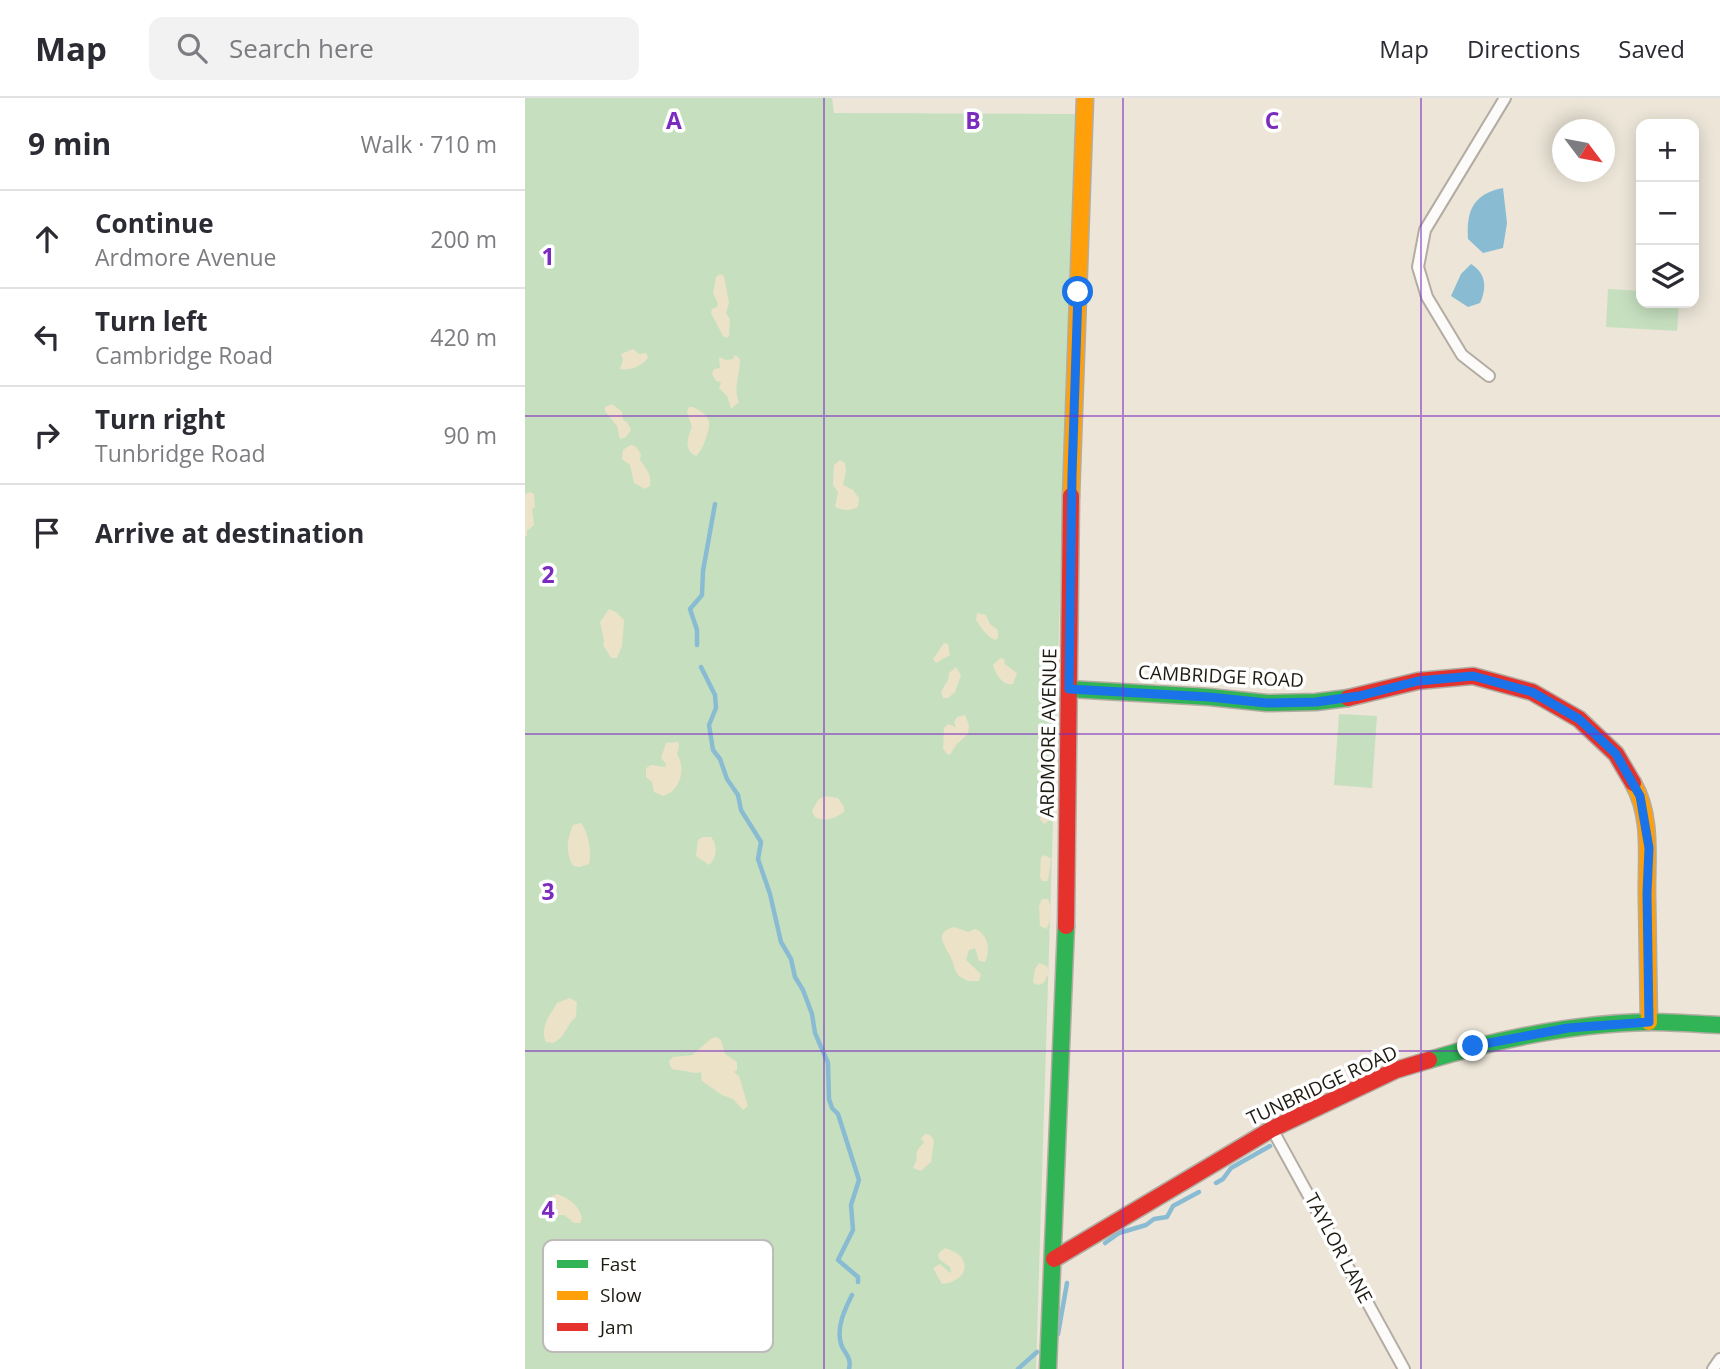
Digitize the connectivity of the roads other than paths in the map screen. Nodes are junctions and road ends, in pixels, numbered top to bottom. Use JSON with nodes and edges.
{"nodes":[{"id":1,"x":1085,"y":98,"type":"edge"},
{"id":2,"x":1505,"y":98,"type":"edge"},
{"id":3,"x":1489,"y":376,"type":"dead end"},
{"id":4,"x":1069,"y":689,"type":"junction"},
{"id":5,"x":1649,"y":1022,"type":"junction"},
{"id":6,"x":1720,"y":1025,"type":"edge"},
{"id":7,"x":1272,"y":1129,"type":"junction"},
{"id":8,"x":1053,"y":1259,"type":"junction"},
{"id":9,"x":1720,"y":1359,"type":"edge"},
{"id":10,"x":1048,"y":1369,"type":"edge"},
{"id":11,"x":1404,"y":1369,"type":"edge"},
{"id":12,"x":1713,"y":1369,"type":"edge"}],
"edges":[{"from":1,"to":4,"type":"street","name":"ARDMORE AVENUE"},
{"from":2,"to":3,"type":"street"},
{"from":4,"to":5,"type":"street","name":"CAMBRIDGE ROAD"},
{"from":4,"to":8,"type":"street","name":"ARDMORE AVENUE"},
{"from":5,"to":6,"type":"street","name":"TUNBRIDGE ROAD"},
{"from":5,"to":7,"type":"street","name":"TUNBRIDGE ROAD"},
{"from":7,"to":8,"type":"street","name":"TUNBRIDGE ROAD"},
{"from":7,"to":11,"type":"street","name":"TAYLOR LANE"},
{"from":8,"to":10,"type":"street","name":"ARDMORE AVENUE"},
{"from":9,"to":12,"type":"street"}]}
